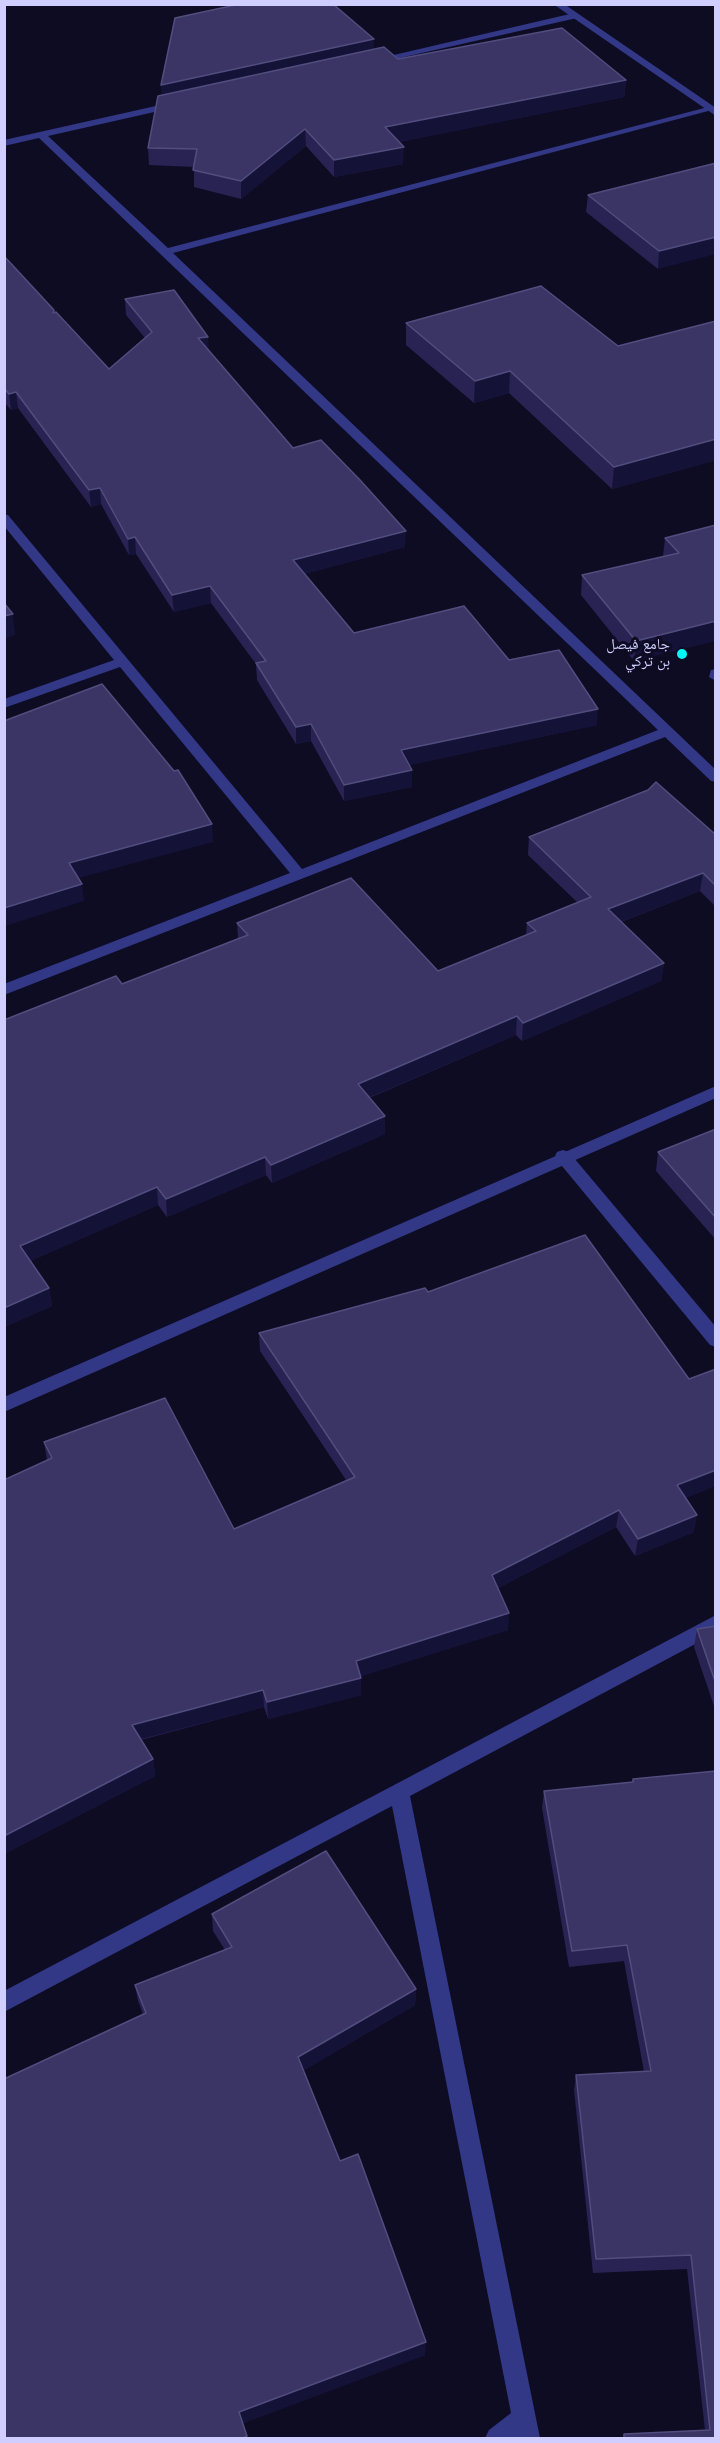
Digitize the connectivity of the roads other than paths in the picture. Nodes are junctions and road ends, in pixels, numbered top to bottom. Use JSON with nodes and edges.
{"nodes":[{"id":1,"x":557,"y":4,"type":"edge"},
{"id":2,"x":574,"y":16,"type":"junction"},
{"id":3,"x":365,"y":63,"type":"edge"},
{"id":4,"x":191,"y":101,"type":"edge"},
{"id":5,"x":712,"y":110,"type":"edge"},
{"id":6,"x":40,"y":135,"type":"junction"},
{"id":7,"x":4,"y":143,"type":"edge"},
{"id":8,"x":166,"y":252,"type":"junction"},
{"id":9,"x":4,"y":518,"type":"edge"},
{"id":10,"x":123,"y":661,"type":"junction"},
{"id":11,"x":716,"y":673,"type":"edge"},
{"id":12,"x":716,"y":677,"type":"edge"},
{"id":13,"x":4,"y":704,"type":"edge"},
{"id":14,"x":666,"y":732,"type":"junction"},
{"id":15,"x":716,"y":778,"type":"edge"},
{"id":16,"x":299,"y":875,"type":"junction"},
{"id":17,"x":4,"y":990,"type":"edge"},
{"id":18,"x":716,"y":1091,"type":"edge"},
{"id":19,"x":563,"y":1156,"type":"junction"},
{"id":20,"x":716,"y":1340,"type":"edge"},
{"id":21,"x":4,"y":1405,"type":"edge"},
{"id":22,"x":716,"y":1623,"type":"edge"},
{"id":23,"x":399,"y":1792,"type":"junction"},
{"id":24,"x":4,"y":2002,"type":"edge"},
{"id":25,"x":526,"y":2428,"type":"edge"},
{"id":26,"x":497,"y":2439,"type":"edge"}],
"edges":[{"from":1,"to":2,"type":"street"},
{"from":2,"to":3,"type":"street"},
{"from":2,"to":5,"type":"street"},
{"from":4,"to":6,"type":"street"},
{"from":5,"to":8,"type":"street"},
{"from":6,"to":7,"type":"street"},
{"from":6,"to":8,"type":"street"},
{"from":8,"to":14,"type":"street"},
{"from":9,"to":10,"type":"street"},
{"from":10,"to":13,"type":"street"},
{"from":10,"to":16,"type":"street"},
{"from":11,"to":12,"type":"street"},
{"from":14,"to":15,"type":"street"},
{"from":14,"to":16,"type":"street"},
{"from":16,"to":17,"type":"street"},
{"from":18,"to":19,"type":"street"},
{"from":19,"to":20,"type":"street"},
{"from":19,"to":21,"type":"street"},
{"from":22,"to":23,"type":"street"},
{"from":23,"to":24,"type":"street"},
{"from":23,"to":25,"type":"street"},
{"from":25,"to":26,"type":"street"}]}
